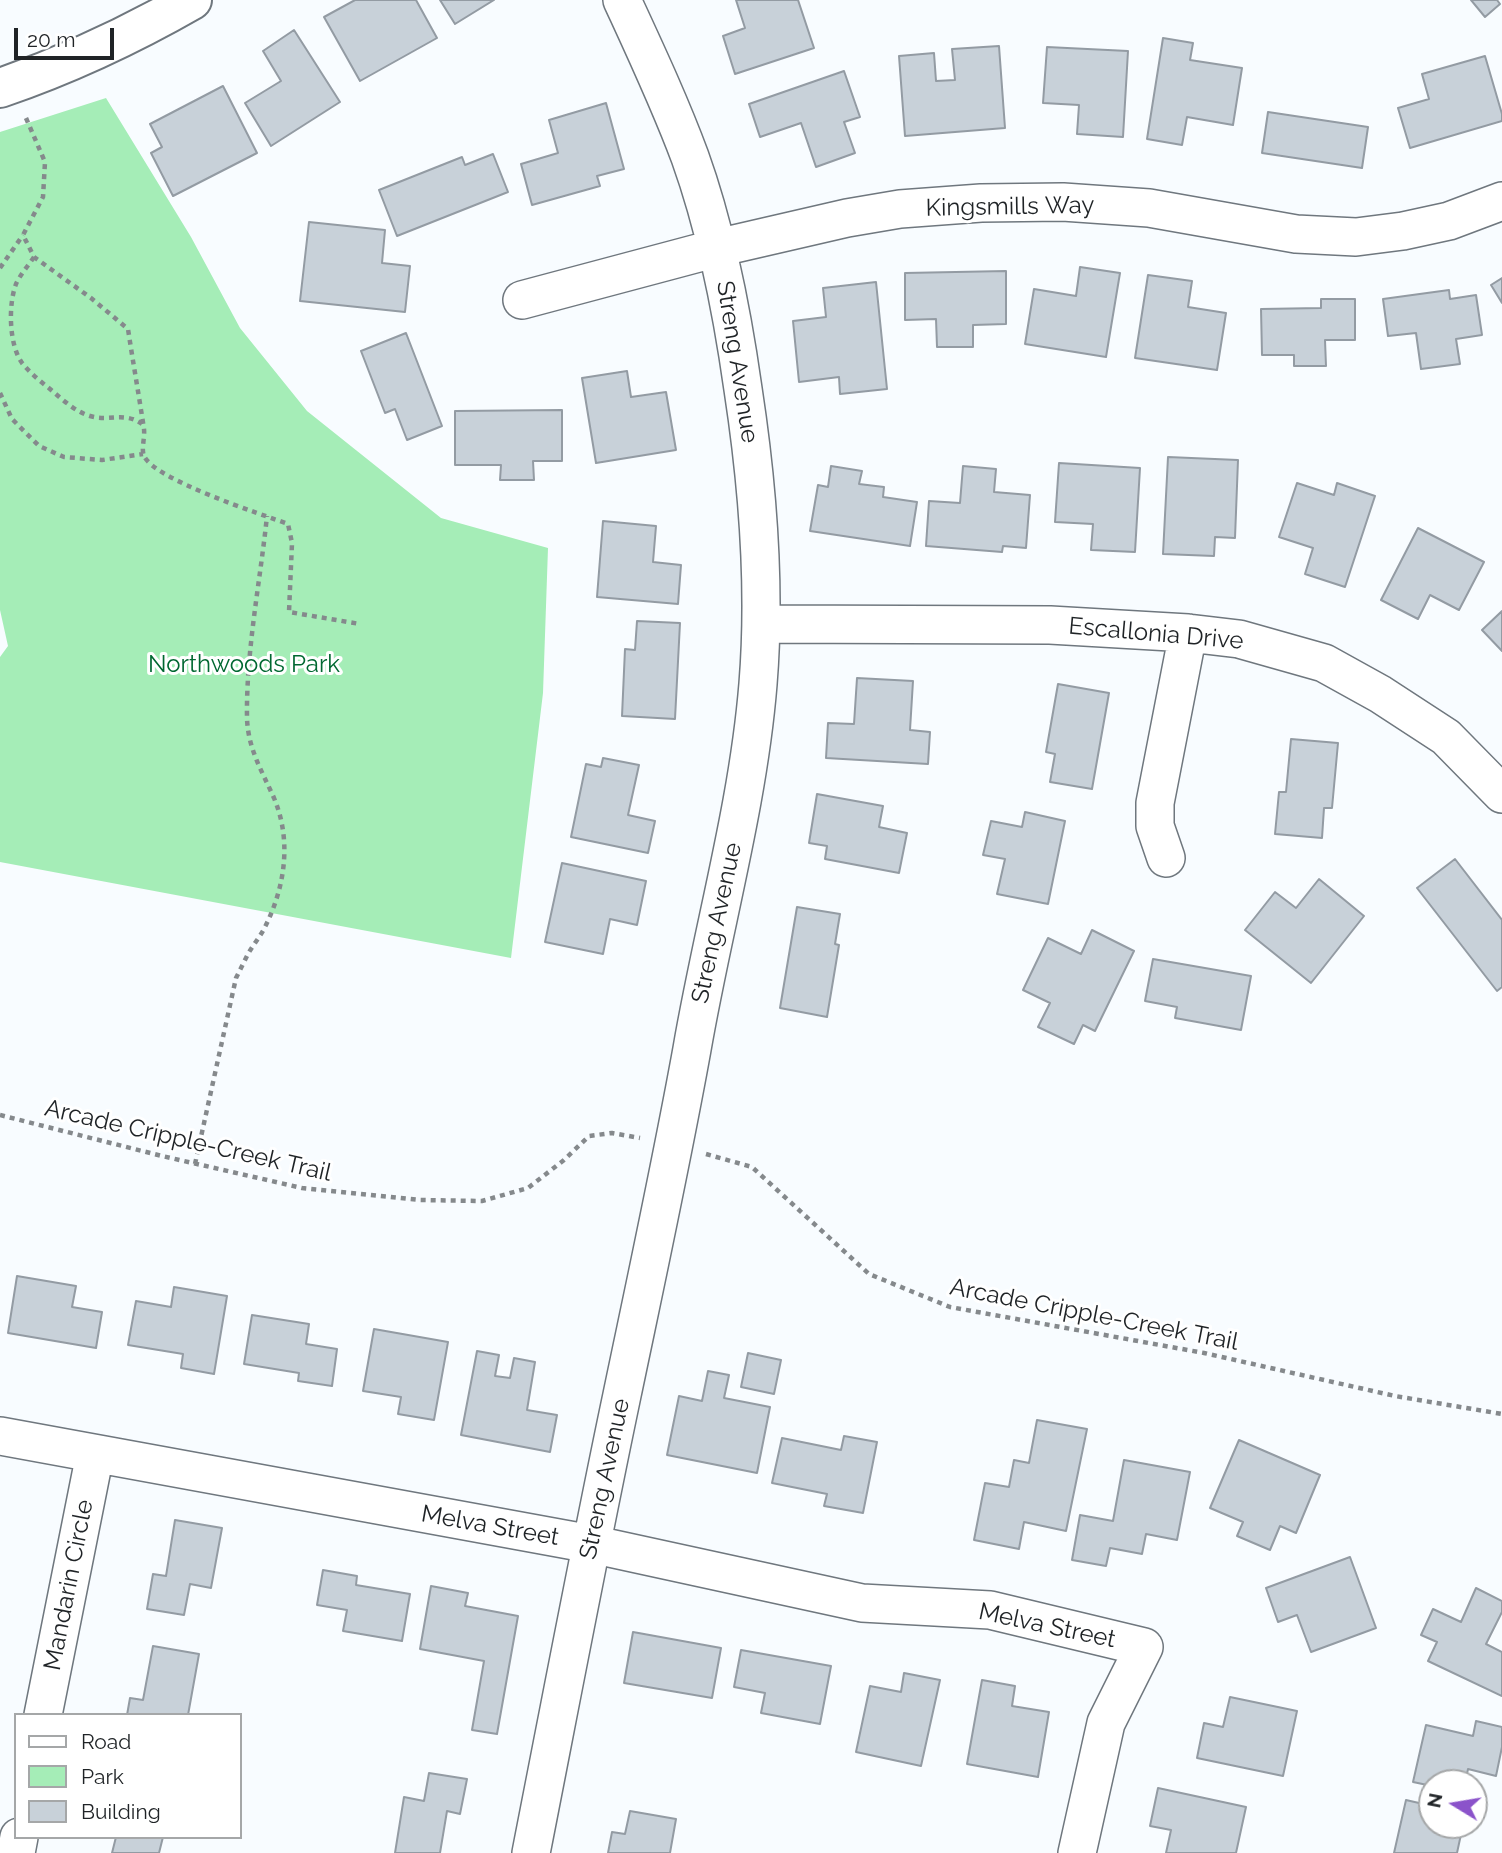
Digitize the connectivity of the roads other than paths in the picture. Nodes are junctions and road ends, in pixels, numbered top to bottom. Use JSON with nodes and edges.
{"nodes":[{"id":1,"x":192,"y":0,"type":"edge"},
{"id":2,"x":622,"y":0,"type":"edge"},
{"id":3,"x":0,"y":88,"type":"edge"},
{"id":4,"x":1502,"y":201,"type":"edge"},
{"id":5,"x":717,"y":248,"type":"junction"},
{"id":6,"x":522,"y":300,"type":"dead end"},
{"id":7,"x":762,"y":624,"type":"junction"},
{"id":8,"x":1188,"y":633,"type":"junction"},
{"id":9,"x":1502,"y":794,"type":"edge"},
{"id":10,"x":1166,"y":858,"type":"dead end"},
{"id":11,"x":0,"y":1436,"type":"edge"},
{"id":12,"x":95,"y":1454,"type":"junction"},
{"id":13,"x":591,"y":1544,"type":"junction"},
{"id":14,"x":43,"y":1713,"type":"edge"},
{"id":15,"x":531,"y":1853,"type":"edge"},
{"id":16,"x":1077,"y":1853,"type":"edge"}],
"edges":[{"from":1,"to":3,"type":"street"},
{"from":2,"to":5,"type":"street","name":"Streng Avenue"},
{"from":4,"to":5,"type":"street","name":"Kingsmills Way"},
{"from":5,"to":6,"type":"street","name":"Kingsmills Way"},
{"from":5,"to":7,"type":"street","name":"Streng Avenue"},
{"from":7,"to":8,"type":"street","name":"Escallonia Drive"},
{"from":7,"to":13,"type":"street","name":"Streng Avenue"},
{"from":8,"to":9,"type":"street","name":"Escallonia Drive"},
{"from":8,"to":10,"type":"street"},
{"from":11,"to":12,"type":"street","name":"Melva Street"},
{"from":12,"to":13,"type":"street","name":"Melva Street"},
{"from":12,"to":14,"type":"street","name":"Mandarin Circle"},
{"from":13,"to":15,"type":"street","name":"Streng Avenue"},
{"from":13,"to":16,"type":"street","name":"Melva Street"}]}
